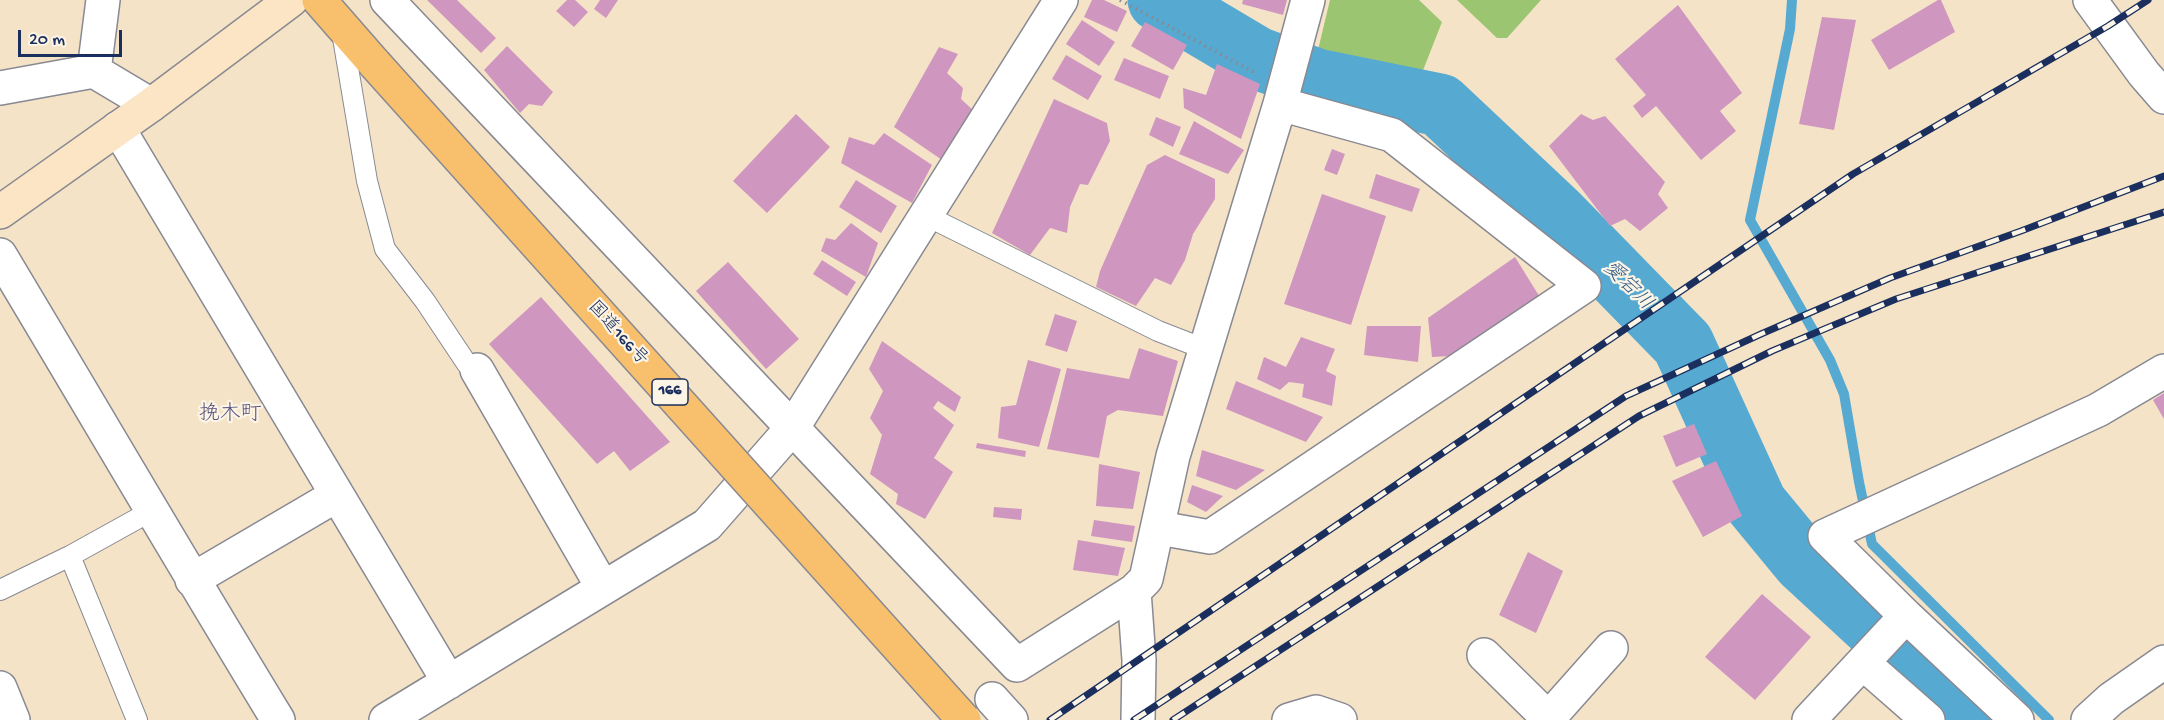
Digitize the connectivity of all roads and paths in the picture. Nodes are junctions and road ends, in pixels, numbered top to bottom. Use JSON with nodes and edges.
{"nodes":[{"id":1,"x":103,"y":0,"type":"edge"},
{"id":2,"x":291,"y":0,"type":"edge"},
{"id":3,"x":320,"y":0,"type":"edge"},
{"id":4,"x":387,"y":0,"type":"edge"},
{"id":5,"x":1061,"y":0,"type":"edge"},
{"id":6,"x":1120,"y":0,"type":"edge"},
{"id":7,"x":1308,"y":0,"type":"edge"},
{"id":8,"x":2090,"y":0,"type":"edge"},
{"id":9,"x":340,"y":24,"type":"junction"},
{"id":10,"x":94,"y":71,"type":"junction"},
{"id":11,"x":0,"y":88,"type":"edge"},
{"id":12,"x":1282,"y":95,"type":"junction"},
{"id":13,"x":2164,"y":97,"type":"edge"},
{"id":14,"x":151,"y":105,"type":"junction"},
{"id":15,"x":118,"y":128,"type":"junction"},
{"id":16,"x":0,"y":212,"type":"edge"},
{"id":17,"x":927,"y":216,"type":"junction"},
{"id":18,"x":0,"y":255,"type":"edge"},
{"id":19,"x":1207,"y":350,"type":"junction"},
{"id":20,"x":477,"y":370,"type":"joint"},
{"id":21,"x":2164,"y":371,"type":"edge"},
{"id":22,"x":793,"y":427,"type":"junction"},
{"id":23,"x":337,"y":495,"type":"junction"},
{"id":24,"x":153,"y":510,"type":"junction"},
{"id":25,"x":1159,"y":528,"type":"junction"},
{"id":26,"x":70,"y":556,"type":"junction"},
{"id":27,"x":192,"y":580,"type":"junction"},
{"id":28,"x":603,"y":588,"type":"junction"},
{"id":29,"x":0,"y":590,"type":"edge"},
{"id":30,"x":1134,"y":591,"type":"junction"},
{"id":31,"x":1905,"y":617,"type":"junction"},
{"id":32,"x":1611,"y":648,"type":"dead end"},
{"id":33,"x":1484,"y":655,"type":"dead end"},
{"id":34,"x":1865,"y":660,"type":"junction"},
{"id":35,"x":2164,"y":662,"type":"edge"},
{"id":36,"x":449,"y":682,"type":"junction"},
{"id":37,"x":0,"y":687,"type":"edge"},
{"id":38,"x":13,"y":720,"type":"edge"},
{"id":39,"x":137,"y":720,"type":"edge"},
{"id":40,"x":278,"y":720,"type":"edge"},
{"id":41,"x":386,"y":720,"type":"edge"},
{"id":42,"x":964,"y":720,"type":"edge"},
{"id":43,"x":1138,"y":720,"type":"edge"},
{"id":44,"x":1289,"y":720,"type":"edge"},
{"id":45,"x":1340,"y":720,"type":"edge"},
{"id":46,"x":1548,"y":720,"type":"edge"},
{"id":47,"x":1809,"y":720,"type":"edge"},
{"id":48,"x":1928,"y":720,"type":"edge"},
{"id":49,"x":2017,"y":720,"type":"edge"},
{"id":50,"x":2088,"y":720,"type":"edge"}],
"edges":[{"from":1,"to":10,"type":"street"},
{"from":2,"to":14,"type":"street"},
{"from":3,"to":9,"type":"highway","name":"国道166号","number":"166"},
{"from":4,"to":22,"type":"street"},
{"from":5,"to":17,"type":"street"},
{"from":6,"to":12,"type":"path"},
{"from":7,"to":12,"type":"street"},
{"from":8,"to":13,"type":"street"},
{"from":9,"to":20,"type":"lane"},
{"from":9,"to":42,"type":"highway","name":"国道166号","number":"166","bridge":true},
{"from":10,"to":11,"type":"street"},
{"from":10,"to":14,"type":"street"},
{"from":12,"to":19,"type":"street"},
{"from":12,"to":25,"type":"street"},
{"from":14,"to":15,"type":"street"},
{"from":15,"to":16,"type":"street"},
{"from":15,"to":23,"type":"street"},
{"from":17,"to":19,"type":"lane"},
{"from":17,"to":22,"type":"street"},
{"from":18,"to":24,"type":"street"},
{"from":19,"to":25,"type":"street"},
{"from":20,"to":28,"type":"street"},
{"from":21,"to":31,"type":"street"},
{"from":22,"to":28,"type":"street"},
{"from":22,"to":30,"type":"street"},
{"from":23,"to":27,"type":"street"},
{"from":23,"to":36,"type":"street"},
{"from":24,"to":26,"type":"lane"},
{"from":24,"to":27,"type":"street"},
{"from":25,"to":30,"type":"street"},
{"from":26,"to":29,"type":"lane"},
{"from":26,"to":39,"type":"lane"},
{"from":27,"to":40,"type":"street"},
{"from":28,"to":36,"type":"street"},
{"from":30,"to":43,"type":"street"},
{"from":31,"to":34,"type":"street"},
{"from":31,"to":49,"type":"street"},
{"from":32,"to":46,"type":"street"},
{"from":33,"to":46,"type":"street"},
{"from":34,"to":47,"type":"street"},
{"from":34,"to":48,"type":"street"},
{"from":35,"to":50,"type":"street"},
{"from":36,"to":41,"type":"street"},
{"from":37,"to":38,"type":"street"},
{"from":44,"to":45,"type":"street"}]}
